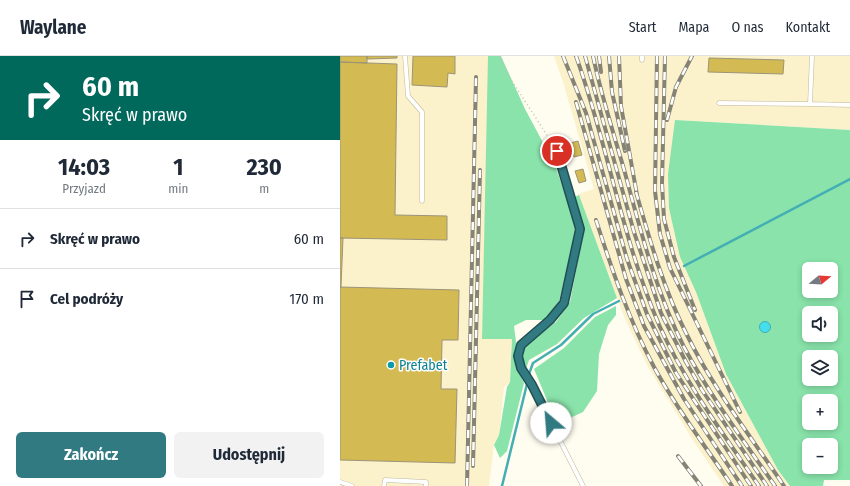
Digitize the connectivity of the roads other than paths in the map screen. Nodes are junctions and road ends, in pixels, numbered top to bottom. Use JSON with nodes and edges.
{"nodes":[{"id":1,"x":405,"y":56,"type":"edge"},
{"id":2,"x":812,"y":56,"type":"edge"},
{"id":3,"x":719,"y":103,"type":"dead end"},
{"id":4,"x":810,"y":104,"type":"junction"},
{"id":5,"x":850,"y":105,"type":"edge"},
{"id":6,"x":557,"y":151,"type":"road end"},
{"id":7,"x":422,"y":201,"type":"dead end"},
{"id":8,"x":343,"y":484,"type":"edge"},
{"id":9,"x":352,"y":486,"type":"edge"},
{"id":10,"x":384,"y":486,"type":"edge"},
{"id":11,"x":426,"y":486,"type":"edge"},
{"id":12,"x":583,"y":486,"type":"edge"}],
"edges":[{"from":1,"to":7,"type":"lane"},
{"from":2,"to":4,"type":"lane"},
{"from":3,"to":4,"type":"lane"},
{"from":4,"to":5,"type":"lane"},
{"from":6,"to":12,"type":"lane"},
{"from":8,"to":9,"type":"lane"},
{"from":10,"to":11,"type":"lane"}]}
